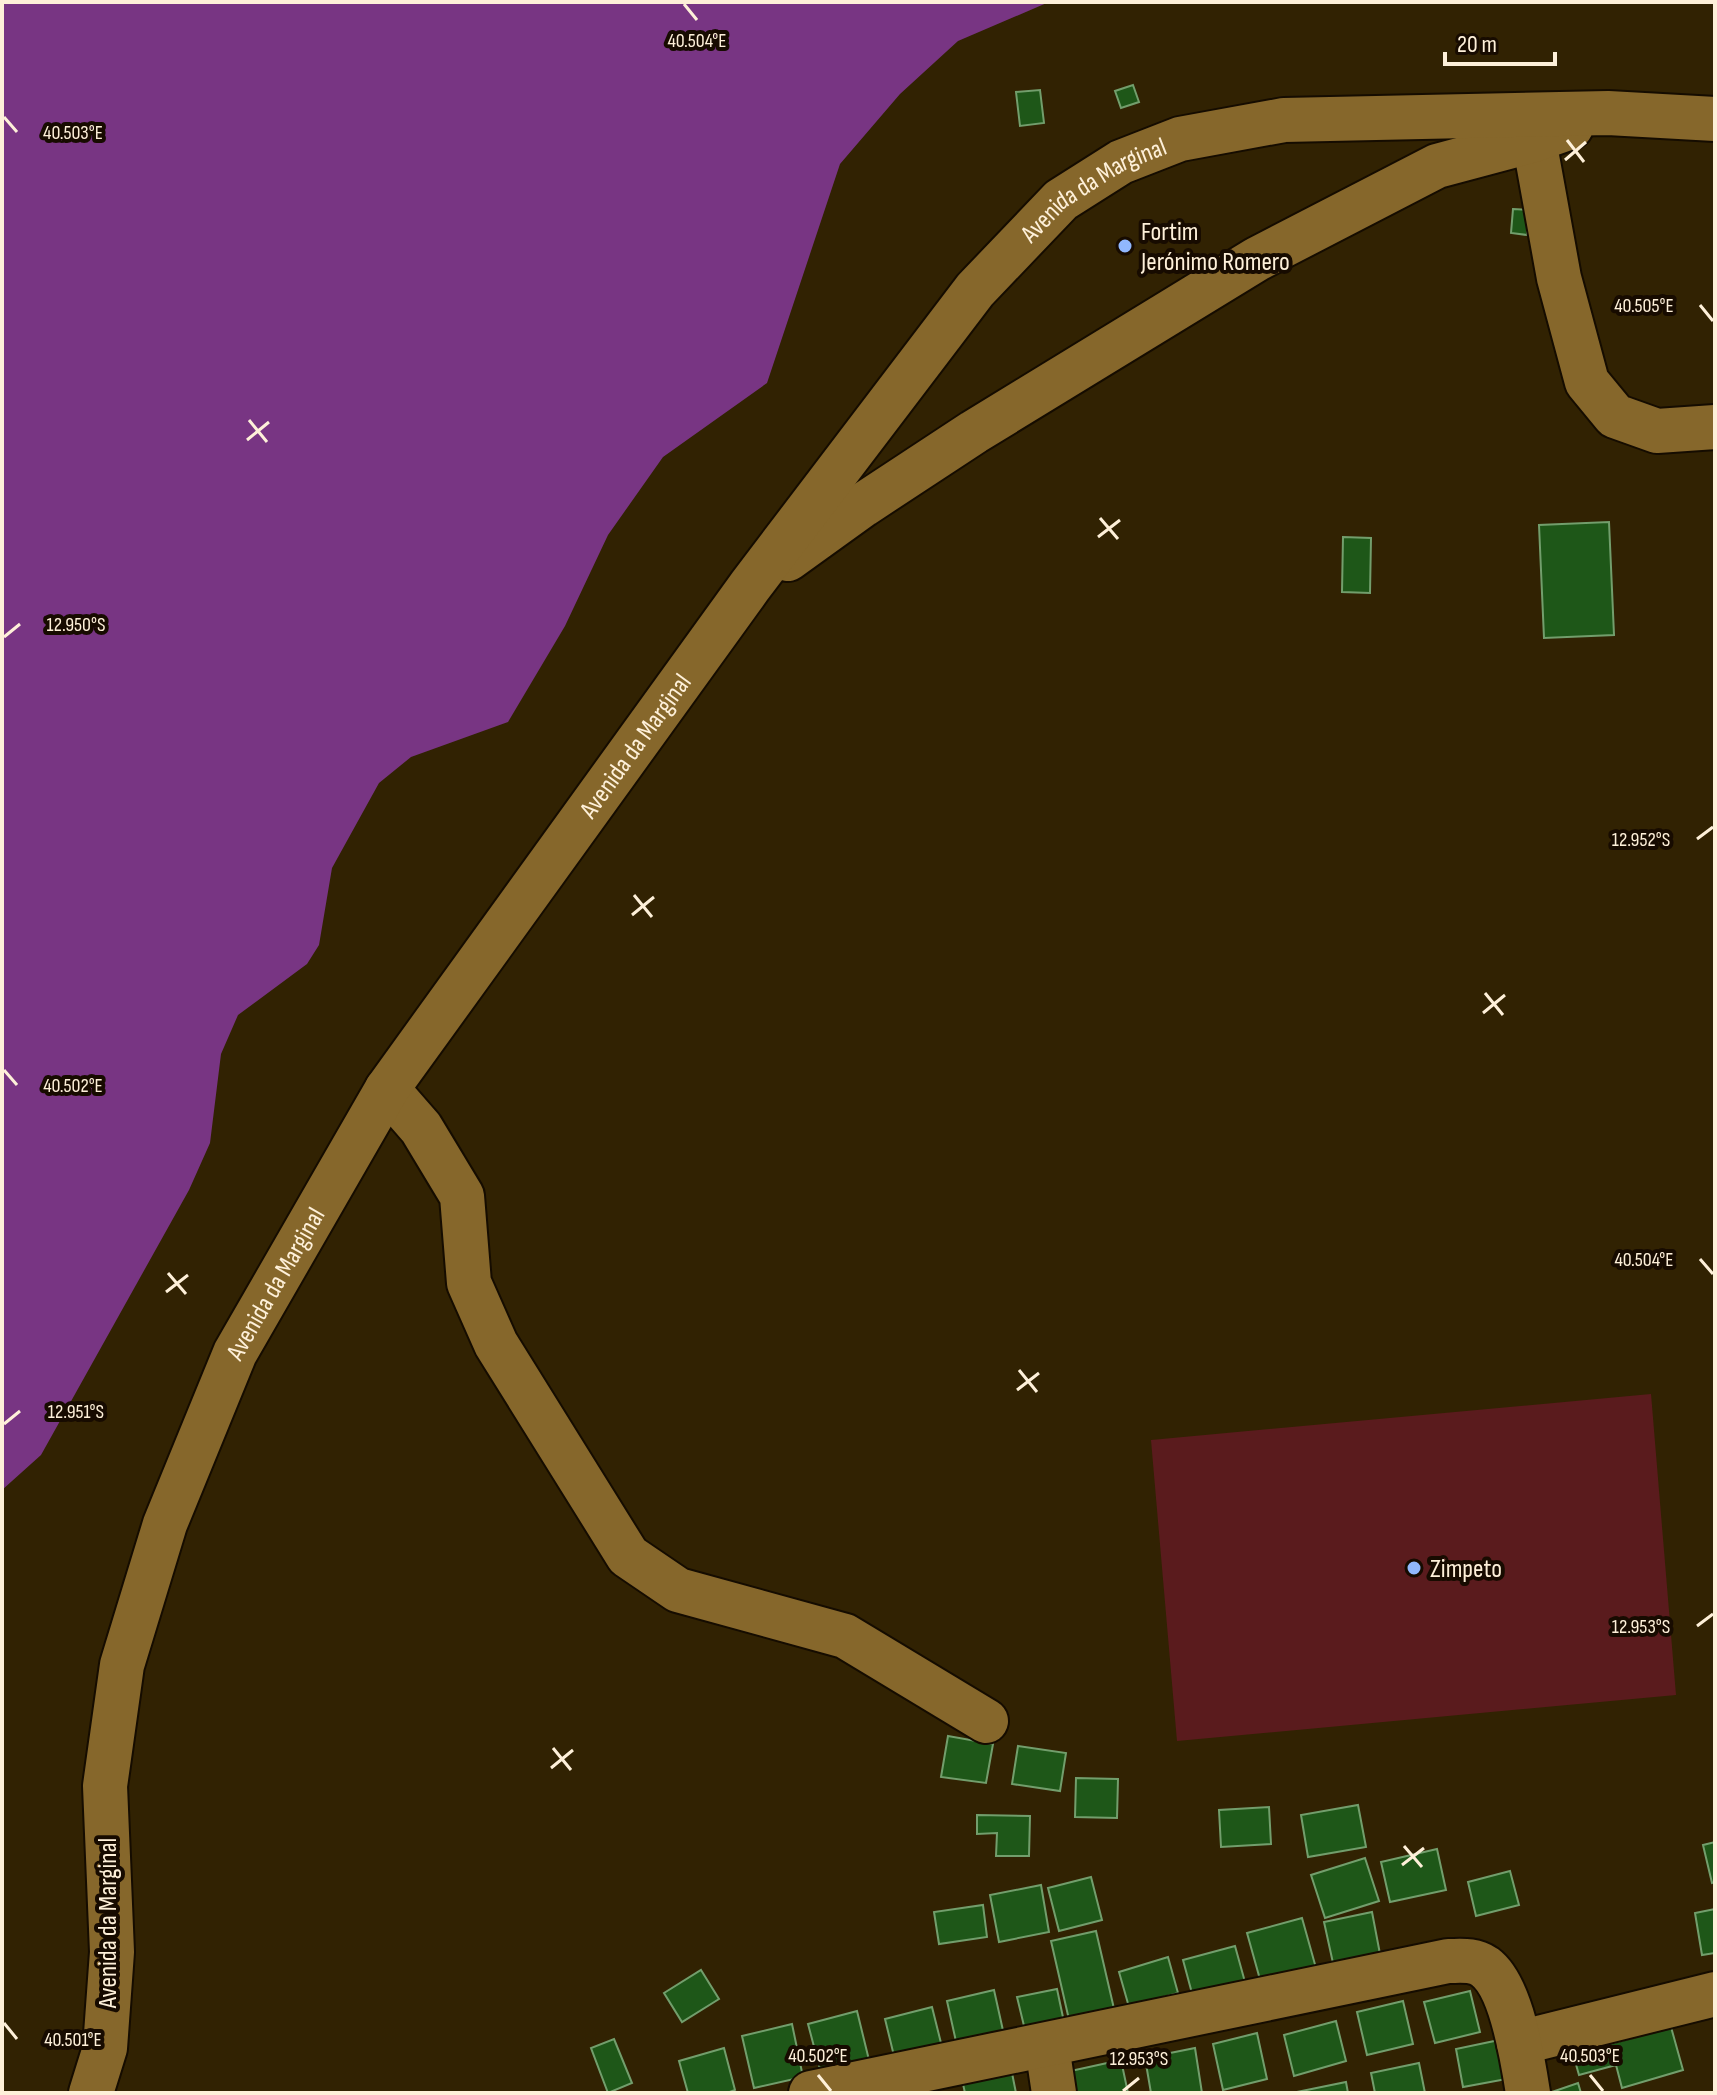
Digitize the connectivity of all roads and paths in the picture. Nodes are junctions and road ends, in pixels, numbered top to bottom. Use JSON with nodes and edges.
{"nodes":[{"id":1,"x":1608,"y":113,"type":"junction"},
{"id":2,"x":1715,"y":119,"type":"edge"},
{"id":3,"x":1534,"y":140,"type":"junction"},
{"id":4,"x":1715,"y":427,"type":"edge"},
{"id":5,"x":750,"y":586,"type":"junction"},
{"id":6,"x":387,"y":1089,"type":"junction"},
{"id":7,"x":986,"y":1721,"type":"dead end"},
{"id":8,"x":1715,"y":1994,"type":"edge"},
{"id":9,"x":1519,"y":2043,"type":"junction"},
{"id":10,"x":1047,"y":2046,"type":"junction"},
{"id":11,"x":91,"y":2093,"type":"edge"},
{"id":12,"x":811,"y":2093,"type":"edge"},
{"id":13,"x":1054,"y":2093,"type":"edge"},
{"id":14,"x":1528,"y":2093,"type":"edge"}],
"edges":[{"from":1,"to":2,"type":"street","name":"Avenida da Marginal"},
{"from":1,"to":3,"type":"street","name":"Avenida da Marginal"},
{"from":1,"to":5,"type":"street","name":"Avenida da Marginal"},
{"from":3,"to":4,"type":"street"},
{"from":3,"to":5,"type":"street","name":"Avenida da Marginal"},
{"from":5,"to":6,"type":"street","name":"Avenida da Marginal"},
{"from":6,"to":7,"type":"street"},
{"from":6,"to":11,"type":"street","name":"Avenida da Marginal"},
{"from":8,"to":9,"type":"street"},
{"from":9,"to":10,"type":"street"},
{"from":9,"to":14,"type":"street"},
{"from":10,"to":12,"type":"street"},
{"from":10,"to":13,"type":"street"}]}
